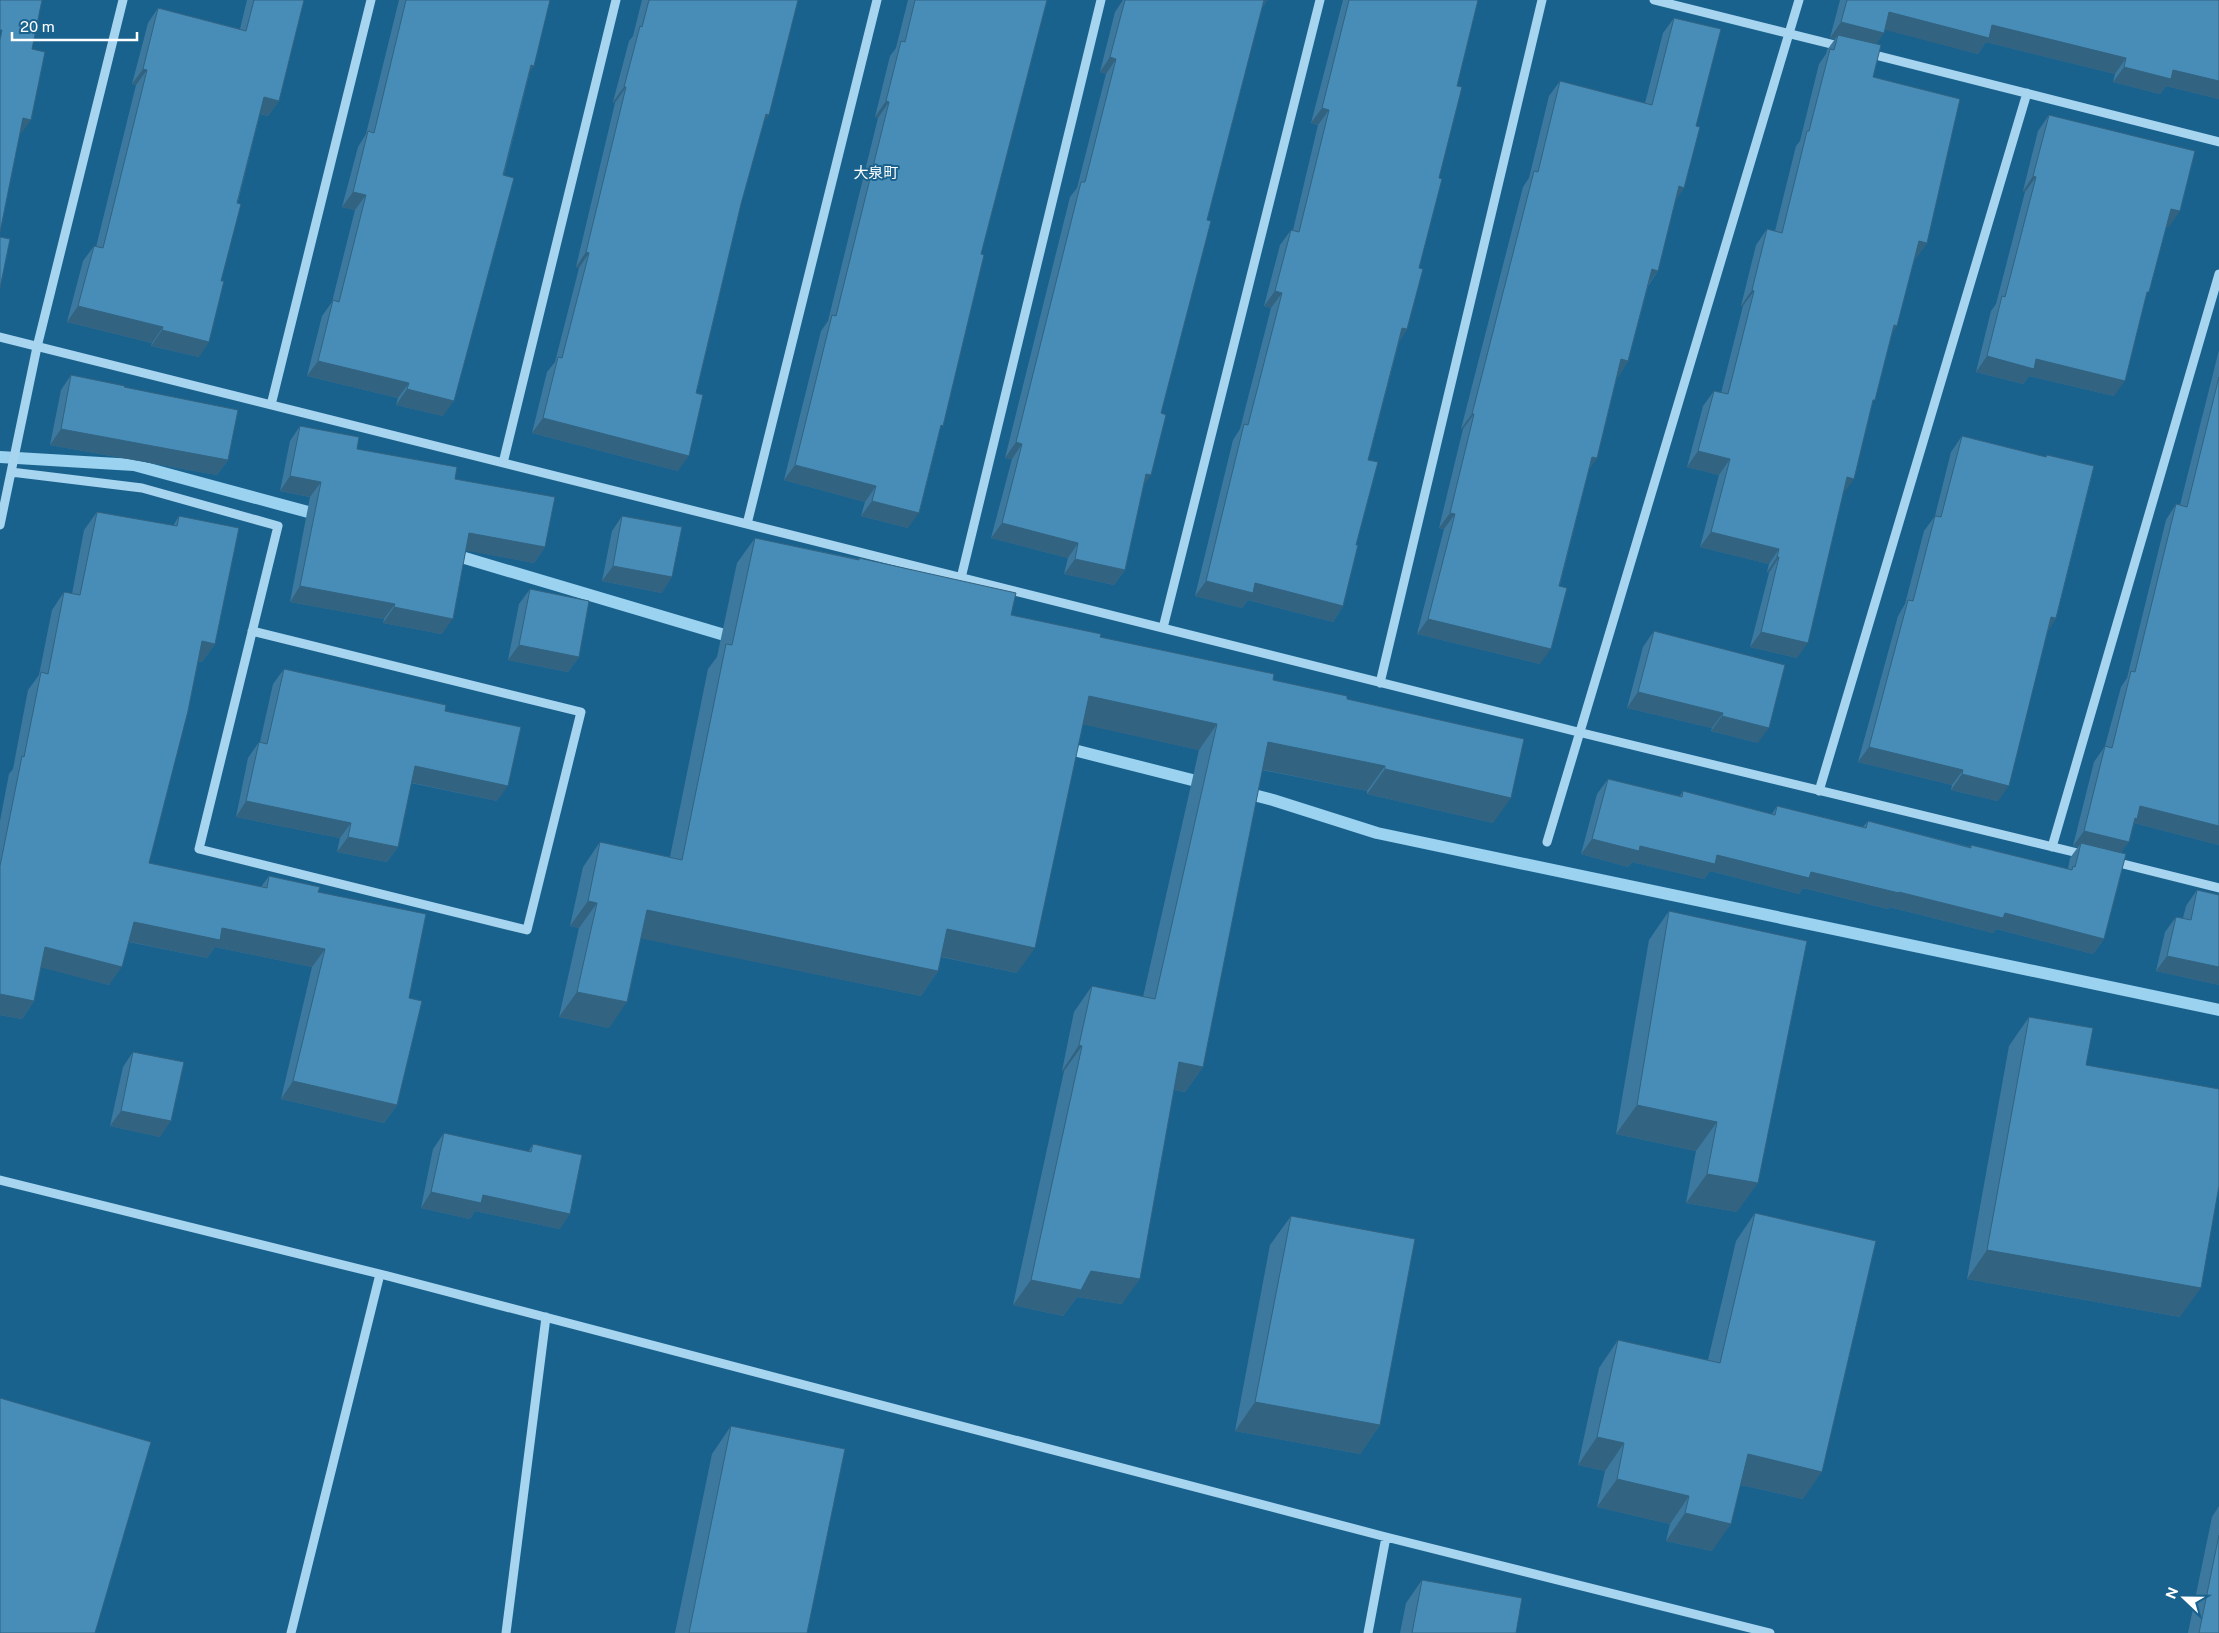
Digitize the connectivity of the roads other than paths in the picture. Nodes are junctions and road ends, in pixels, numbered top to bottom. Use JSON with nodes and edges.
{"nodes":[{"id":1,"x":123,"y":0,"type":"edge"},
{"id":2,"x":371,"y":0,"type":"edge"},
{"id":3,"x":616,"y":0,"type":"edge"},
{"id":4,"x":877,"y":0,"type":"edge"},
{"id":5,"x":1101,"y":0,"type":"edge"},
{"id":6,"x":1320,"y":0,"type":"edge"},
{"id":7,"x":1542,"y":0,"type":"edge"},
{"id":8,"x":1654,"y":0,"type":"edge"},
{"id":9,"x":1799,"y":0,"type":"edge"},
{"id":10,"x":1788,"y":33,"type":"junction"},
{"id":11,"x":2027,"y":93,"type":"junction"},
{"id":12,"x":2219,"y":142,"type":"edge"},
{"id":13,"x":2219,"y":274,"type":"edge"},
{"id":14,"x":0,"y":337,"type":"edge"},
{"id":15,"x":37,"y":346,"type":"junction"},
{"id":16,"x":271,"y":405,"type":"junction"},
{"id":17,"x":503,"y":463,"type":"junction"},
{"id":18,"x":11,"y":472,"type":"junction"},
{"id":19,"x":748,"y":524,"type":"junction"},
{"id":20,"x":0,"y":525,"type":"edge"},
{"id":21,"x":961,"y":578,"type":"junction"},
{"id":22,"x":1162,"y":628,"type":"junction"},
{"id":23,"x":252,"y":632,"type":"junction"},
{"id":24,"x":1380,"y":683,"type":"junction"},
{"id":25,"x":1578,"y":732,"type":"junction"},
{"id":26,"x":1819,"y":790,"type":"junction"},
{"id":27,"x":1547,"y":842,"type":"dead end"},
{"id":28,"x":2052,"y":847,"type":"junction"},
{"id":29,"x":2219,"y":888,"type":"edge"},
{"id":30,"x":0,"y":1180,"type":"edge"},
{"id":31,"x":380,"y":1274,"type":"junction"},
{"id":32,"x":546,"y":1317,"type":"junction"},
{"id":33,"x":1386,"y":1537,"type":"junction"},
{"id":34,"x":291,"y":1633,"type":"edge"},
{"id":35,"x":506,"y":1633,"type":"edge"},
{"id":36,"x":1368,"y":1633,"type":"edge"},
{"id":37,"x":1770,"y":1633,"type":"edge"}],
"edges":[{"from":1,"to":15,"type":"street"},
{"from":2,"to":16,"type":"street"},
{"from":3,"to":17,"type":"street"},
{"from":4,"to":19,"type":"street"},
{"from":5,"to":21,"type":"street"},
{"from":6,"to":22,"type":"street"},
{"from":7,"to":24,"type":"street"},
{"from":8,"to":10,"type":"street"},
{"from":9,"to":10,"type":"street"},
{"from":10,"to":11,"type":"street"},
{"from":10,"to":25,"type":"street"},
{"from":11,"to":12,"type":"street"},
{"from":11,"to":26,"type":"street"},
{"from":13,"to":28,"type":"street"},
{"from":14,"to":15,"type":"street"},
{"from":15,"to":16,"type":"street"},
{"from":15,"to":18,"type":"street"},
{"from":16,"to":17,"type":"street"},
{"from":17,"to":19,"type":"street"},
{"from":18,"to":20,"type":"street"},
{"from":18,"to":23,"type":"street"},
{"from":19,"to":21,"type":"street"},
{"from":21,"to":22,"type":"street"},
{"from":22,"to":24,"type":"street"},
{"from":23,"to":23,"type":"street"},
{"from":24,"to":25,"type":"street"},
{"from":25,"to":26,"type":"street"},
{"from":25,"to":27,"type":"street"},
{"from":26,"to":28,"type":"street"},
{"from":28,"to":29,"type":"street"},
{"from":30,"to":31,"type":"street"},
{"from":31,"to":32,"type":"street"},
{"from":31,"to":34,"type":"street"},
{"from":32,"to":33,"type":"street"},
{"from":32,"to":35,"type":"street"},
{"from":33,"to":36,"type":"street"},
{"from":33,"to":37,"type":"street"}]}
